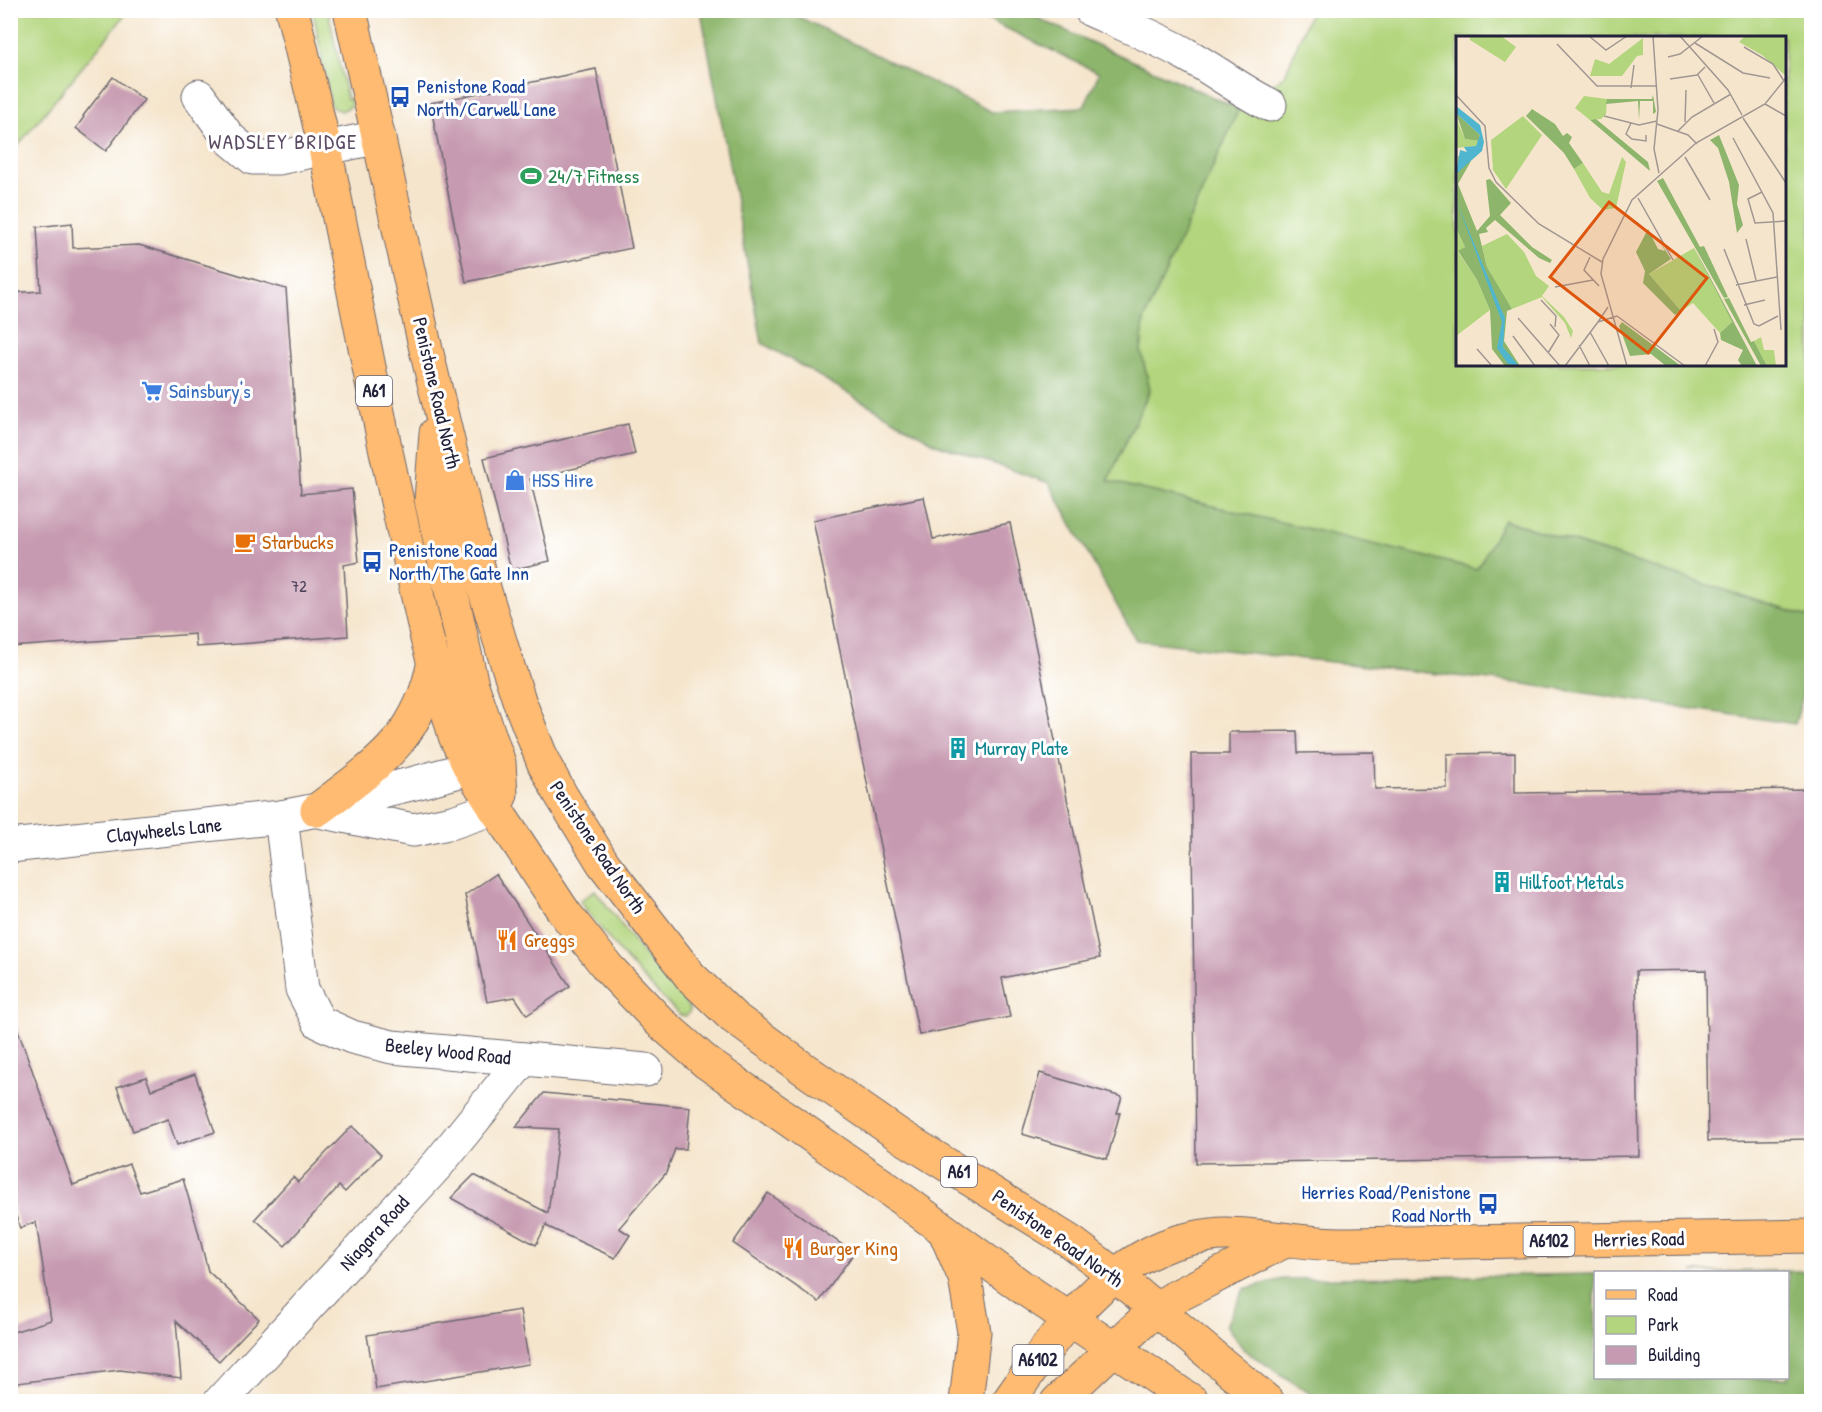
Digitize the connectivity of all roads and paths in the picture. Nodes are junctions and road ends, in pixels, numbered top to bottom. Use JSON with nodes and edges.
{"nodes":[{"id":1,"x":292,"y":10,"type":"edge"},
{"id":2,"x":350,"y":10,"type":"edge"},
{"id":3,"x":1091,"y":10,"type":"edge"},
{"id":4,"x":199,"y":96,"type":"dead end"},
{"id":5,"x":1270,"y":105,"type":"dead end"},
{"id":6,"x":379,"y":137,"type":"junction"},
{"id":7,"x":325,"y":148,"type":"junction"},
{"id":8,"x":439,"y":401,"type":"junction"},
{"id":9,"x":434,"y":662,"type":"junction"},
{"id":10,"x":544,"y":764,"type":"junction"},
{"id":11,"x":484,"y":765,"type":"junction"},
{"id":12,"x":495,"y":808,"type":"junction"},
{"id":13,"x":317,"y":810,"type":"junction"},
{"id":14,"x":280,"y":817,"type":"junction"},
{"id":15,"x":10,"y":846,"type":"edge"},
{"id":16,"x":523,"y":1059,"type":"junction"},
{"id":17,"x":646,"y":1070,"type":"dead end"},
{"id":18,"x":945,"y":1232,"type":"junction"},
{"id":19,"x":1812,"y":1236,"type":"edge"},
{"id":20,"x":1287,"y":1240,"type":"junction"},
{"id":21,"x":1115,"y":1275,"type":"junction"},
{"id":22,"x":1156,"y":1309,"type":"junction"},
{"id":23,"x":1068,"y":1319,"type":"junction"},
{"id":24,"x":1114,"y":1349,"type":"junction"},
{"id":25,"x":220,"y":1401,"type":"edge"},
{"id":26,"x":966,"y":1401,"type":"edge"},
{"id":27,"x":1008,"y":1401,"type":"edge"},
{"id":28,"x":1057,"y":1401,"type":"edge"},
{"id":29,"x":1193,"y":1401,"type":"edge"},
{"id":30,"x":1268,"y":1401,"type":"edge"}],
"edges":[{"from":1,"to":7,"type":"main road","number":"A61"},
{"from":2,"to":6,"type":"main road","name":"Penistone Road North","number":"A61"},
{"from":3,"to":5,"type":"street"},
{"from":4,"to":7,"type":"street"},
{"from":6,"to":7,"type":"street"},
{"from":6,"to":8,"type":"main road","name":"Penistone Road North","number":"A61"},
{"from":7,"to":9,"type":"main road","number":"A61"},
{"from":8,"to":10,"type":"main road","name":"Penistone Road North","number":"A61"},
{"from":8,"to":11,"type":"main road"},
{"from":9,"to":11,"type":"main road","number":"A61"},
{"from":9,"to":13,"type":"main road"},
{"from":10,"to":11,"type":"main road"},
{"from":10,"to":21,"type":"main road","name":"Penistone Road North","number":"A61"},
{"from":11,"to":12,"type":"main road","number":"A61"},
{"from":11,"to":13,"type":"street","name":"Claywheels Lane"},
{"from":12,"to":13,"type":"street","name":"Claywheels Lane"},
{"from":12,"to":18,"type":"main road","number":"A61"},
{"from":13,"to":14,"type":"street","name":"Claywheels Lane"},
{"from":14,"to":15,"type":"street","name":"Claywheels Lane"},
{"from":14,"to":16,"type":"street","name":"Beeley Wood Road"},
{"from":16,"to":17,"type":"street","name":"Beeley Wood Road"},
{"from":16,"to":25,"type":"street","name":"Niagara Road"},
{"from":18,"to":23,"type":"main road","number":"A61"},
{"from":18,"to":26,"type":"main road"},
{"from":19,"to":20,"type":"main road","name":"Herries Road","number":"A6102"},
{"from":20,"to":21,"type":"main road","name":"Herries Road","number":"A6102"},
{"from":20,"to":22,"type":"main road","number":"A6102"},
{"from":21,"to":22,"type":"main road","name":"Penistone Road North","number":"A61"},
{"from":21,"to":23,"type":"main road","number":"A6102"},
{"from":22,"to":24,"type":"main road","number":"A6102"},
{"from":22,"to":30,"type":"main road","name":"Penistone Road North","number":"A61"},
{"from":23,"to":24,"type":"main road","number":"A61"},
{"from":23,"to":27,"type":"main road","number":"A6102"},
{"from":24,"to":28,"type":"main road","number":"A6102"},
{"from":24,"to":29,"type":"main road","number":"A61"}]}
